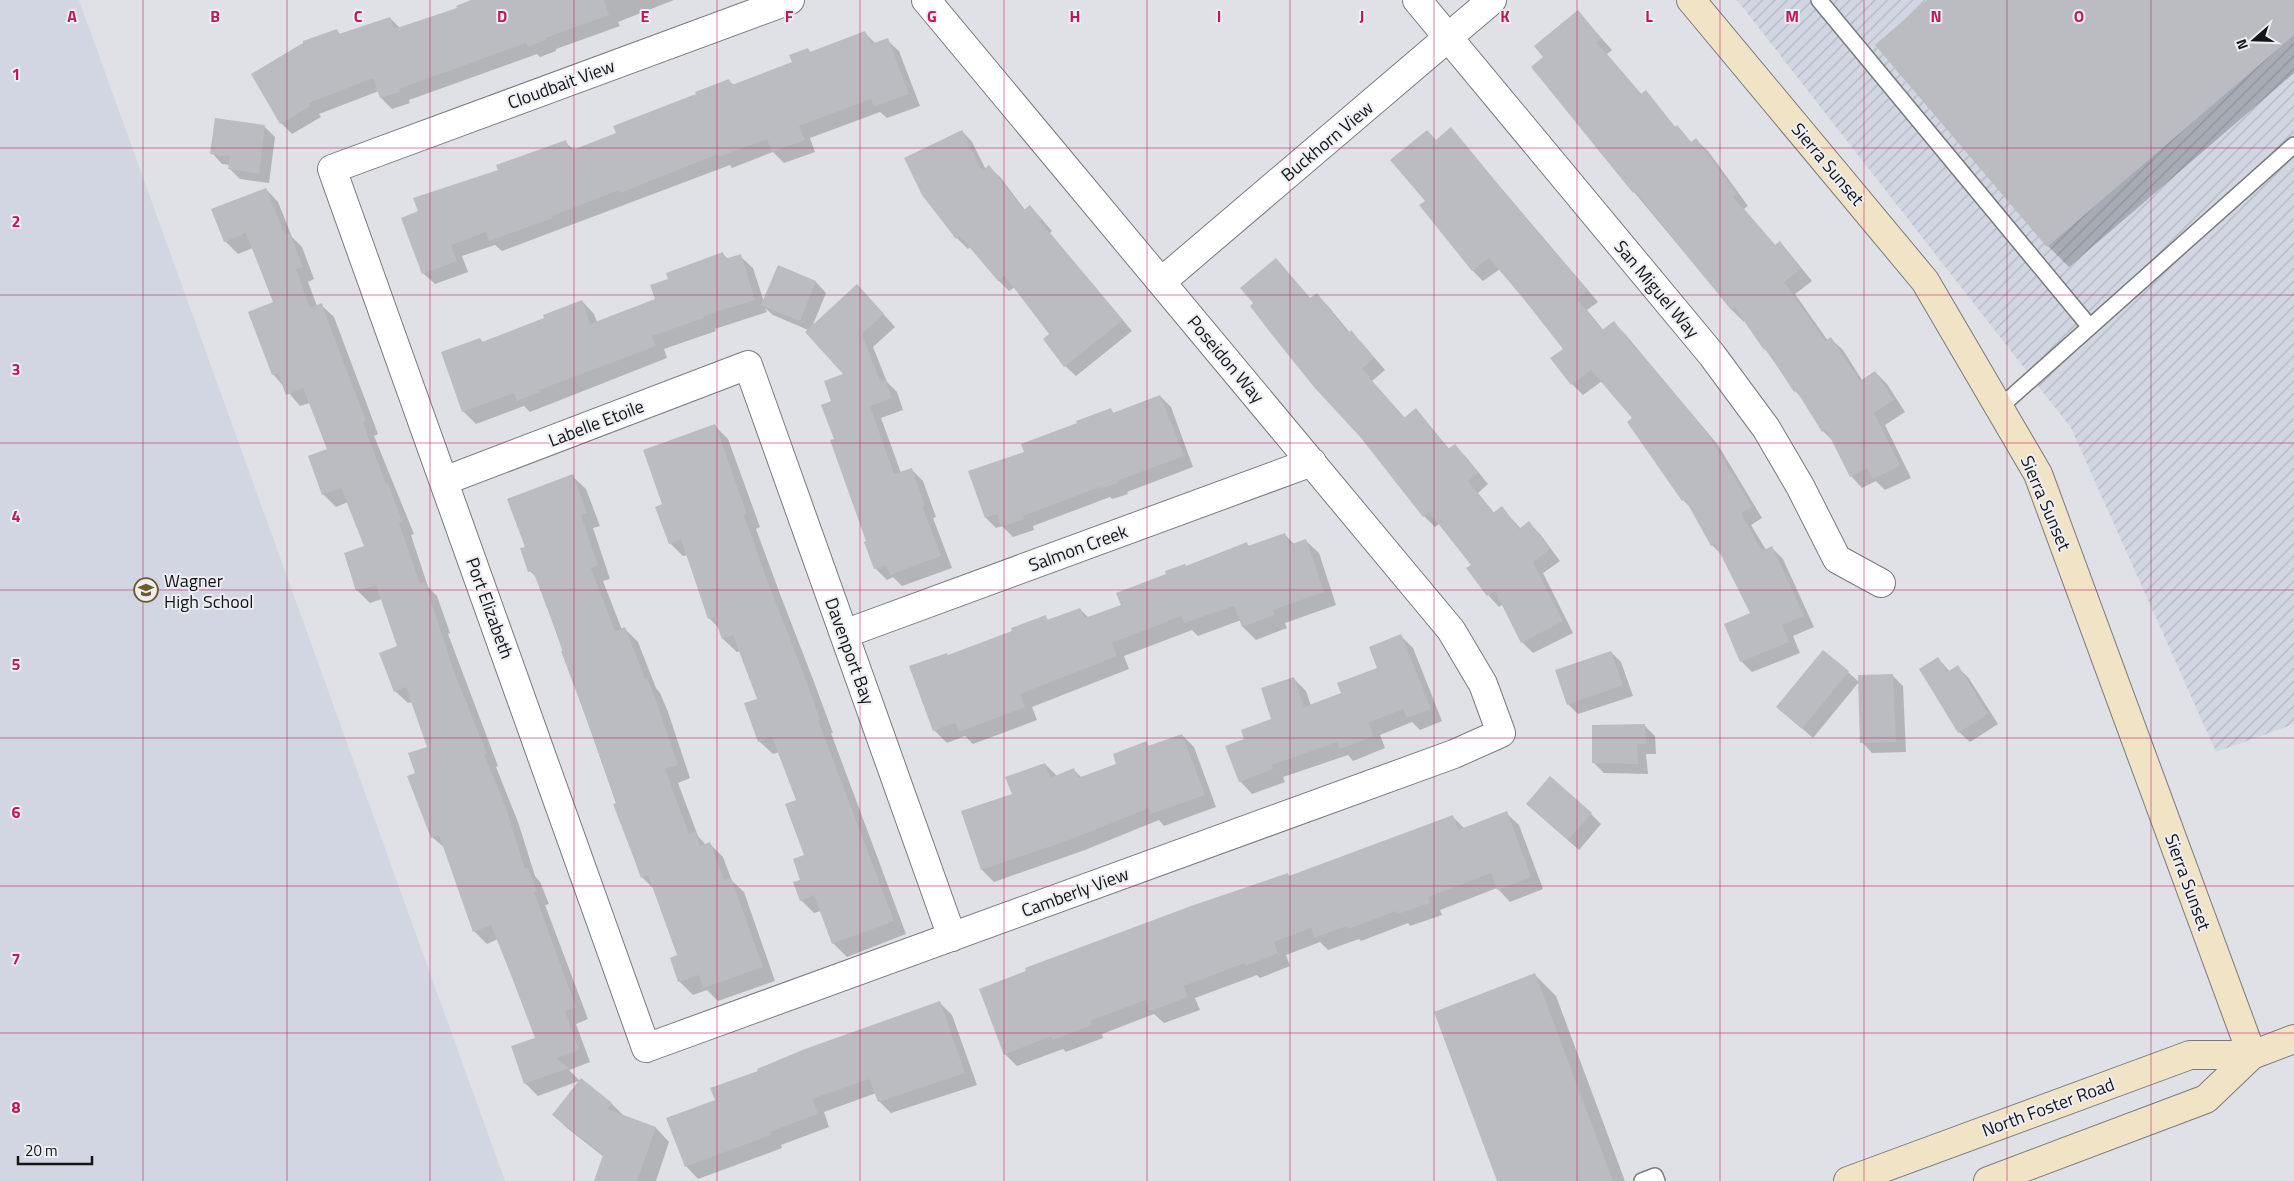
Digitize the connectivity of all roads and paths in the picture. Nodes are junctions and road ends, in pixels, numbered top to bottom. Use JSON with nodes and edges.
{"nodes":[{"id":1,"x":790,"y":0,"type":"edge"},
{"id":2,"x":926,"y":0,"type":"edge"},
{"id":3,"x":1416,"y":0,"type":"edge"},
{"id":4,"x":1492,"y":0,"type":"edge"},
{"id":5,"x":1691,"y":0,"type":"edge"},
{"id":6,"x":1819,"y":0,"type":"edge"},
{"id":7,"x":1448,"y":37,"type":"junction"},
{"id":8,"x":2294,"y":145,"type":"edge"},
{"id":9,"x":332,"y":169,"type":"joint"},
{"id":10,"x":1161,"y":282,"type":"junction"},
{"id":11,"x":2090,"y":327,"type":"junction"},
{"id":12,"x":748,"y":365,"type":"joint"},
{"id":13,"x":1999,"y":408,"type":"junction"},
{"id":14,"x":1312,"y":462,"type":"junction"},
{"id":15,"x":444,"y":480,"type":"junction"},
{"id":16,"x":1881,"y":584,"type":"dead end"},
{"id":17,"x":844,"y":634,"type":"junction"},
{"id":18,"x":1501,"y":733,"type":"joint"},
{"id":19,"x":952,"y":937,"type":"junction"},
{"id":20,"x":2294,"y":1039,"type":"edge"},
{"id":21,"x":646,"y":1048,"type":"joint"},
{"id":22,"x":2252,"y":1055,"type":"junction"},
{"id":23,"x":1642,"y":1181,"type":"edge"},
{"id":24,"x":1657,"y":1181,"type":"edge"},
{"id":25,"x":1848,"y":1181,"type":"edge"},
{"id":26,"x":1988,"y":1181,"type":"edge"}],
"edges":[{"from":1,"to":9,"type":"street","name":"Cloudbait View"},
{"from":2,"to":10,"type":"street","name":"Poseidon Way"},
{"from":3,"to":7,"type":"street","name":"San Miguel Way"},
{"from":4,"to":7,"type":"street","name":"Buckhorn View"},
{"from":5,"to":13,"type":"street","name":"Sierra Sunset"},
{"from":6,"to":11,"type":"lane"},
{"from":7,"to":10,"type":"street","name":"Buckhorn View"},
{"from":7,"to":16,"type":"street","name":"San Miguel Way"},
{"from":8,"to":11,"type":"lane"},
{"from":9,"to":15,"type":"street","name":"Port Elizabeth"},
{"from":10,"to":14,"type":"street","name":"Poseidon Way"},
{"from":11,"to":13,"type":"lane"},
{"from":12,"to":15,"type":"street","name":"Labelle Etoile"},
{"from":12,"to":17,"type":"street","name":"Davenport Bay"},
{"from":13,"to":22,"type":"street","name":"Sierra Sunset"},
{"from":14,"to":17,"type":"street","name":"Salmon Creek"},
{"from":14,"to":18,"type":"street","name":"Poseidon Way"},
{"from":15,"to":21,"type":"street","name":"Port Elizabeth"},
{"from":17,"to":19,"type":"street","name":"Davenport Bay"},
{"from":18,"to":19,"type":"street","name":"Camberly View"},
{"from":19,"to":21,"type":"street","name":"Camberly View"},
{"from":20,"to":22,"type":"street","name":"North Foster Road"},
{"from":22,"to":25,"type":"street","name":"North Foster Road"},
{"from":22,"to":26,"type":"street","name":"North Foster Road"},
{"from":23,"to":24,"type":"lane"}]}
